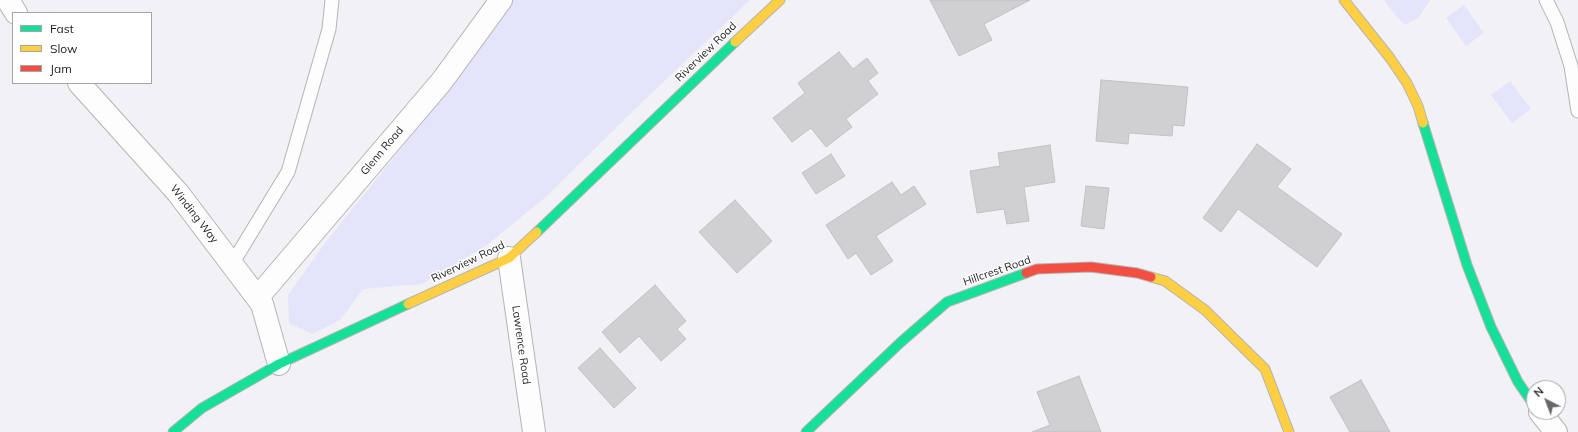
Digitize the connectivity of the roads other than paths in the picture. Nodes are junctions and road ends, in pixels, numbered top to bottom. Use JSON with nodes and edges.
{"nodes":[{"id":1,"x":8,"y":0,"type":"edge"},
{"id":2,"x":332,"y":0,"type":"edge"},
{"id":3,"x":501,"y":0,"type":"edge"},
{"id":4,"x":780,"y":0,"type":"edge"},
{"id":5,"x":1344,"y":0,"type":"edge"},
{"id":6,"x":1546,"y":0,"type":"edge"},
{"id":7,"x":15,"y":12,"type":"edge"},
{"id":8,"x":80,"y":84,"type":"edge"},
{"id":9,"x":1578,"y":111,"type":"edge"},
{"id":10,"x":509,"y":258,"type":"junction"},
{"id":11,"x":232,"y":264,"type":"junction"},
{"id":12,"x":258,"y":297,"type":"junction"},
{"id":13,"x":279,"y":364,"type":"junction"},
{"id":14,"x":1526,"y":394,"type":"edge"},
{"id":15,"x":1546,"y":420,"type":"edge"},
{"id":16,"x":173,"y":432,"type":"edge"},
{"id":17,"x":534,"y":432,"type":"edge"},
{"id":18,"x":806,"y":432,"type":"edge"},
{"id":19,"x":1289,"y":432,"type":"edge"},
{"id":20,"x":1556,"y":432,"type":"edge"}],
"edges":[{"from":1,"to":7,"type":"street"},
{"from":2,"to":11,"type":"lane"},
{"from":3,"to":12,"type":"street","name":"Glenn Road"},
{"from":4,"to":10,"type":"street","name":"Riverview Road"},
{"from":5,"to":14,"type":"street"},
{"from":6,"to":9,"type":"lane"},
{"from":8,"to":11,"type":"street","name":"Winding Way"},
{"from":10,"to":13,"type":"street","name":"Riverview Road"},
{"from":10,"to":17,"type":"street","name":"Lawrence Road"},
{"from":11,"to":12,"type":"street","name":"Winding Way"},
{"from":12,"to":13,"type":"street","name":"Winding Way"},
{"from":13,"to":16,"type":"street","name":"Riverview Road"},
{"from":15,"to":20,"type":"street"},
{"from":18,"to":19,"type":"street","name":"Hillcrest Road"}]}
